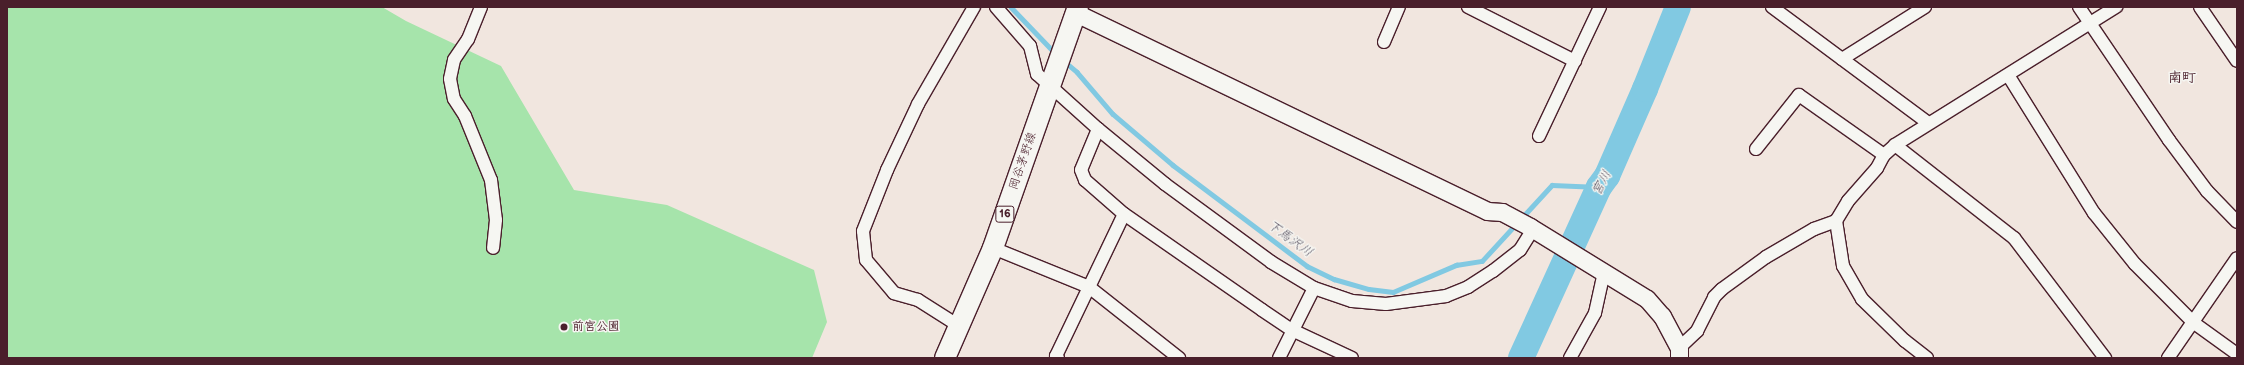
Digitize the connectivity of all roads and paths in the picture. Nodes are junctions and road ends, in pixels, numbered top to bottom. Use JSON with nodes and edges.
{"nodes":[{"id":1,"x":481,"y":7,"type":"edge"},
{"id":2,"x":974,"y":7,"type":"edge"},
{"id":3,"x":996,"y":7,"type":"edge"},
{"id":4,"x":1399,"y":7,"type":"edge"},
{"id":5,"x":1468,"y":7,"type":"edge"},
{"id":6,"x":1600,"y":7,"type":"edge"},
{"id":7,"x":1772,"y":7,"type":"edge"},
{"id":8,"x":1925,"y":7,"type":"edge"},
{"id":9,"x":2079,"y":7,"type":"edge"},
{"id":10,"x":2116,"y":7,"type":"edge"},
{"id":11,"x":2200,"y":7,"type":"edge"},
{"id":12,"x":1077,"y":10,"type":"edge"},
{"id":13,"x":2090,"y":24,"type":"junction"},
{"id":14,"x":1384,"y":42,"type":"dead end"},
{"id":15,"x":1842,"y":59,"type":"junction"},
{"id":16,"x":1575,"y":60,"type":"junction"},
{"id":17,"x":2237,"y":61,"type":"edge"},
{"id":18,"x":2008,"y":74,"type":"junction"},
{"id":19,"x":1050,"y":86,"type":"junction"},
{"id":20,"x":1928,"y":123,"type":"junction"},
{"id":21,"x":1098,"y":129,"type":"junction"},
{"id":22,"x":1539,"y":136,"type":"dead end"},
{"id":23,"x":1895,"y":145,"type":"junction"},
{"id":24,"x":1756,"y":149,"type":"dead end"},
{"id":25,"x":1884,"y":155,"type":"junction"},
{"id":26,"x":1124,"y":214,"type":"junction"},
{"id":27,"x":1836,"y":221,"type":"junction"},
{"id":28,"x":2237,"y":222,"type":"edge"},
{"id":29,"x":1533,"y":229,"type":"junction"},
{"id":30,"x":493,"y":248,"type":"dead end"},
{"id":31,"x":993,"y":248,"type":"junction"},
{"id":32,"x":2237,"y":258,"type":"edge"},
{"id":33,"x":1599,"y":269,"type":"junction"},
{"id":34,"x":1089,"y":287,"type":"junction"},
{"id":35,"x":1314,"y":288,"type":"junction"},
{"id":36,"x":2194,"y":323,"type":"junction"},
{"id":37,"x":959,"y":326,"type":"junction"},
{"id":38,"x":1292,"y":330,"type":"junction"},
{"id":39,"x":1679,"y":353,"type":"edge"},
{"id":40,"x":2237,"y":354,"type":"edge"},
{"id":41,"x":945,"y":358,"type":"edge"},
{"id":42,"x":1058,"y":358,"type":"edge"},
{"id":43,"x":1179,"y":358,"type":"edge"},
{"id":44,"x":1279,"y":358,"type":"edge"},
{"id":45,"x":1352,"y":358,"type":"edge"},
{"id":46,"x":1570,"y":358,"type":"edge"},
{"id":47,"x":1927,"y":358,"type":"edge"},
{"id":48,"x":2105,"y":358,"type":"edge"},
{"id":49,"x":2168,"y":358,"type":"edge"}],
"edges":[{"from":1,"to":30,"type":"street"},
{"from":2,"to":37,"type":"street"},
{"from":3,"to":19,"type":"street"},
{"from":4,"to":14,"type":"street"},
{"from":5,"to":16,"type":"street"},
{"from":6,"to":16,"type":"street"},
{"from":7,"to":15,"type":"street"},
{"from":8,"to":15,"type":"street"},
{"from":9,"to":13,"type":"street"},
{"from":10,"to":13,"type":"street"},
{"from":11,"to":17,"type":"street"},
{"from":12,"to":19,"type":"main road","name":"岡谷茅野線","number":"16"},
{"from":12,"to":29,"type":"street"},
{"from":13,"to":18,"type":"street"},
{"from":13,"to":28,"type":"street"},
{"from":15,"to":20,"type":"street"},
{"from":16,"to":22,"type":"street"},
{"from":18,"to":20,"type":"street"},
{"from":18,"to":36,"type":"street"},
{"from":19,"to":21,"type":"street"},
{"from":19,"to":31,"type":"main road","name":"岡谷茅野線","number":"16"},
{"from":20,"to":23,"type":"street"},
{"from":21,"to":26,"type":"street"},
{"from":21,"to":35,"type":"street"},
{"from":23,"to":25,"type":"street"},
{"from":23,"to":48,"type":"street"},
{"from":24,"to":25,"type":"street"},
{"from":25,"to":27,"type":"street"},
{"from":26,"to":34,"type":"street"},
{"from":26,"to":38,"type":"street"},
{"from":27,"to":39,"type":"street"},
{"from":27,"to":47,"type":"street"},
{"from":29,"to":33,"type":"street"},
{"from":29,"to":35,"type":"street"},
{"from":31,"to":34,"type":"street"},
{"from":31,"to":37,"type":"main road","name":"岡谷茅野線","number":"16"},
{"from":32,"to":36,"type":"street"},
{"from":33,"to":39,"type":"street"},
{"from":33,"to":46,"type":"street"},
{"from":34,"to":42,"type":"street"},
{"from":34,"to":43,"type":"street"},
{"from":35,"to":38,"type":"street"},
{"from":36,"to":40,"type":"street"},
{"from":36,"to":49,"type":"street"},
{"from":37,"to":41,"type":"main road","name":"岡谷茅野線","number":"16"},
{"from":38,"to":44,"type":"street"},
{"from":38,"to":45,"type":"street"}]}
